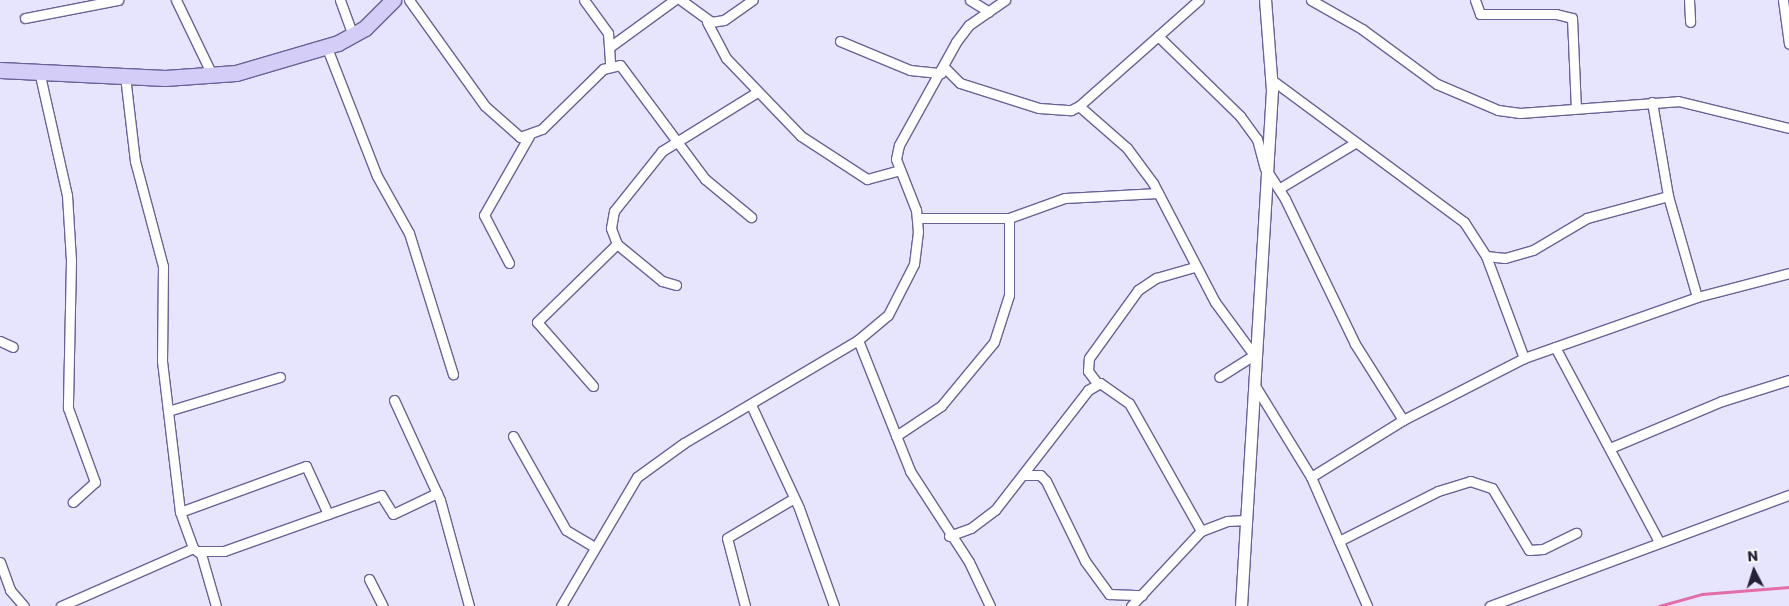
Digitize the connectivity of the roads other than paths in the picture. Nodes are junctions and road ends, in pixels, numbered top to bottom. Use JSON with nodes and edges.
{"nodes":[{"id":1,"x":118,"y":0,"type":"edge"},
{"id":2,"x":176,"y":0,"type":"edge"},
{"id":3,"x":340,"y":0,"type":"edge"},
{"id":4,"x":393,"y":0,"type":"edge"},
{"id":5,"x":409,"y":0,"type":"edge"},
{"id":6,"x":584,"y":0,"type":"edge"},
{"id":7,"x":674,"y":0,"type":"edge"},
{"id":8,"x":680,"y":0,"type":"edge"},
{"id":9,"x":753,"y":0,"type":"edge"},
{"id":10,"x":970,"y":0,"type":"edge"},
{"id":11,"x":1005,"y":0,"type":"edge"},
{"id":12,"x":1199,"y":0,"type":"edge"},
{"id":13,"x":1265,"y":0,"type":"edge"},
{"id":14,"x":1311,"y":0,"type":"edge"},
{"id":15,"x":1475,"y":0,"type":"edge"},
{"id":16,"x":1689,"y":0,"type":"edge"},
{"id":17,"x":1783,"y":0,"type":"edge"},
{"id":18,"x":1787,"y":10,"type":"edge"},
{"id":19,"x":989,"y":12,"type":"junction"},
{"id":20,"x":25,"y":18,"type":"dead end"},
{"id":21,"x":707,"y":22,"type":"junction"},
{"id":22,"x":1690,"y":22,"type":"dead end"},
{"id":23,"x":353,"y":35,"type":"junction"},
{"id":24,"x":1158,"y":36,"type":"junction"},
{"id":25,"x":840,"y":41,"type":"dead end"},
{"id":26,"x":1789,"y":44,"type":"edge"},
{"id":27,"x":611,"y":46,"type":"junction"},
{"id":28,"x":327,"y":48,"type":"junction"},
{"id":29,"x":610,"y":65,"type":"junction"},
{"id":30,"x":0,"y":70,"type":"edge"},
{"id":31,"x":39,"y":71,"type":"junction"},
{"id":32,"x":943,"y":71,"type":"junction"},
{"id":33,"x":125,"y":76,"type":"junction"},
{"id":34,"x":213,"y":77,"type":"junction"},
{"id":35,"x":1272,"y":80,"type":"junction"},
{"id":36,"x":757,"y":92,"type":"junction"},
{"id":37,"x":1652,"y":102,"type":"junction"},
{"id":38,"x":1080,"y":106,"type":"junction"},
{"id":39,"x":1576,"y":108,"type":"junction"},
{"id":40,"x":1789,"y":125,"type":"edge"},
{"id":41,"x":529,"y":136,"type":"junction"},
{"id":42,"x":676,"y":141,"type":"junction"},
{"id":43,"x":1355,"y":143,"type":"junction"},
{"id":44,"x":1265,"y":168,"type":"junction"},
{"id":45,"x":900,"y":170,"type":"junction"},
{"id":46,"x":1280,"y":188,"type":"junction"},
{"id":47,"x":1158,"y":193,"type":"junction"},
{"id":48,"x":1668,"y":196,"type":"junction"},
{"id":49,"x":751,"y":217,"type":"dead end"},
{"id":50,"x":918,"y":218,"type":"junction"},
{"id":51,"x":1009,"y":218,"type":"junction"},
{"id":52,"x":617,"y":244,"type":"junction"},
{"id":53,"x":1486,"y":256,"type":"junction"},
{"id":54,"x":509,"y":263,"type":"dead end"},
{"id":55,"x":1194,"y":267,"type":"junction"},
{"id":56,"x":1789,"y":272,"type":"edge"},
{"id":57,"x":676,"y":285,"type":"dead end"},
{"id":58,"x":1697,"y":297,"type":"junction"},
{"id":59,"x":858,"y":340,"type":"junction"},
{"id":60,"x":0,"y":341,"type":"edge"},
{"id":61,"x":13,"y":347,"type":"dead end"},
{"id":62,"x":1556,"y":347,"type":"junction"},
{"id":63,"x":1254,"y":355,"type":"junction"},
{"id":64,"x":1524,"y":358,"type":"junction"},
{"id":65,"x":453,"y":374,"type":"dead end"},
{"id":66,"x":280,"y":377,"type":"dead end"},
{"id":67,"x":1219,"y":377,"type":"dead end"},
{"id":68,"x":1251,"y":379,"type":"junction"},
{"id":69,"x":1789,"y":380,"type":"edge"},
{"id":70,"x":1097,"y":383,"type":"junction"},
{"id":71,"x":593,"y":386,"type":"dead end"},
{"id":72,"x":394,"y":400,"type":"dead end"},
{"id":73,"x":752,"y":407,"type":"junction"},
{"id":74,"x":168,"y":411,"type":"junction"},
{"id":75,"x":1403,"y":420,"type":"junction"},
{"id":76,"x":513,"y":436,"type":"dead end"},
{"id":77,"x":896,"y":436,"type":"junction"},
{"id":78,"x":1610,"y":448,"type":"junction"},
{"id":79,"x":1024,"y":475,"type":"junction"},
{"id":80,"x":1311,"y":477,"type":"junction"},
{"id":81,"x":437,"y":493,"type":"junction"},
{"id":82,"x":1789,"y":495,"type":"edge"},
{"id":83,"x":794,"y":498,"type":"junction"},
{"id":84,"x":73,"y":502,"type":"dead end"},
{"id":85,"x":180,"y":512,"type":"junction"},
{"id":86,"x":328,"y":514,"type":"junction"},
{"id":87,"x":1246,"y":520,"type":"junction"},
{"id":88,"x":1201,"y":531,"type":"junction"},
{"id":89,"x":1576,"y":533,"type":"dead end"},
{"id":90,"x":949,"y":536,"type":"junction"},
{"id":91,"x":1339,"y":541,"type":"junction"},
{"id":92,"x":1659,"y":542,"type":"junction"},
{"id":93,"x":593,"y":546,"type":"junction"},
{"id":94,"x":195,"y":549,"type":"junction"},
{"id":95,"x":0,"y":562,"type":"edge"},
{"id":96,"x":369,"y":579,"type":"dead end"},
{"id":97,"x":1142,"y":595,"type":"junction"},
{"id":98,"x":24,"y":606,"type":"edge"},
{"id":99,"x":60,"y":606,"type":"edge"},
{"id":100,"x":216,"y":606,"type":"edge"},
{"id":101,"x":383,"y":606,"type":"edge"},
{"id":102,"x":469,"y":606,"type":"edge"},
{"id":103,"x":561,"y":606,"type":"edge"},
{"id":104,"x":745,"y":606,"type":"edge"},
{"id":105,"x":834,"y":606,"type":"edge"},
{"id":106,"x":990,"y":606,"type":"edge"},
{"id":107,"x":1130,"y":606,"type":"edge"},
{"id":108,"x":1241,"y":606,"type":"edge"},
{"id":109,"x":1367,"y":606,"type":"edge"},
{"id":110,"x":1490,"y":606,"type":"edge"}],
"edges":[{"from":1,"to":20,"type":"street"},
{"from":2,"to":34,"type":"street"},
{"from":3,"to":23,"type":"street"},
{"from":4,"to":23,"type":"main road"},
{"from":5,"to":41,"type":"street"},
{"from":6,"to":27,"type":"street"},
{"from":7,"to":27,"type":"street"},
{"from":8,"to":21,"type":"street"},
{"from":9,"to":21,"type":"street"},
{"from":10,"to":19,"type":"street"},
{"from":11,"to":19,"type":"street"},
{"from":12,"to":24,"type":"street"},
{"from":13,"to":35,"type":"street"},
{"from":14,"to":39,"type":"street"},
{"from":15,"to":39,"type":"street"},
{"from":16,"to":22,"type":"street"},
{"from":17,"to":18,"type":"street"},
{"from":18,"to":26,"type":"street"},
{"from":19,"to":32,"type":"street"},
{"from":21,"to":36,"type":"street"},
{"from":23,"to":28,"type":"main road"},
{"from":24,"to":38,"type":"street"},
{"from":24,"to":44,"type":"street"},
{"from":25,"to":32,"type":"street"},
{"from":27,"to":29,"type":"street"},
{"from":28,"to":34,"type":"main road"},
{"from":28,"to":65,"type":"street"},
{"from":29,"to":41,"type":"street"},
{"from":29,"to":42,"type":"street"},
{"from":30,"to":31,"type":"main road"},
{"from":31,"to":33,"type":"main road"},
{"from":31,"to":84,"type":"street"},
{"from":32,"to":38,"type":"street"},
{"from":32,"to":45,"type":"street"},
{"from":33,"to":34,"type":"main road"},
{"from":33,"to":74,"type":"street"},
{"from":35,"to":43,"type":"street"},
{"from":35,"to":44,"type":"street"},
{"from":36,"to":42,"type":"street"},
{"from":36,"to":45,"type":"street"},
{"from":37,"to":39,"type":"street"},
{"from":37,"to":40,"type":"street"},
{"from":37,"to":48,"type":"street"},
{"from":38,"to":47,"type":"street"},
{"from":41,"to":54,"type":"street"},
{"from":42,"to":49,"type":"street"},
{"from":42,"to":52,"type":"street"},
{"from":43,"to":46,"type":"street"},
{"from":43,"to":53,"type":"street"},
{"from":44,"to":46,"type":"street"},
{"from":44,"to":63,"type":"street"},
{"from":45,"to":50,"type":"street"},
{"from":46,"to":75,"type":"street"},
{"from":47,"to":51,"type":"street"},
{"from":47,"to":55,"type":"street"},
{"from":48,"to":53,"type":"street"},
{"from":48,"to":58,"type":"street"},
{"from":50,"to":51,"type":"street"},
{"from":50,"to":59,"type":"street"},
{"from":51,"to":77,"type":"street"},
{"from":52,"to":57,"type":"street"},
{"from":52,"to":71,"type":"street"},
{"from":53,"to":64,"type":"street"},
{"from":55,"to":63,"type":"street"},
{"from":55,"to":70,"type":"street"},
{"from":56,"to":58,"type":"street"},
{"from":58,"to":62,"type":"street"},
{"from":59,"to":73,"type":"street"},
{"from":59,"to":77,"type":"street"},
{"from":60,"to":61,"type":"street"},
{"from":62,"to":64,"type":"street"},
{"from":62,"to":78,"type":"street"},
{"from":63,"to":67,"type":"street"},
{"from":63,"to":68,"type":"street"},
{"from":64,"to":75,"type":"street"},
{"from":66,"to":74,"type":"street"},
{"from":68,"to":80,"type":"street"},
{"from":68,"to":87,"type":"street"},
{"from":69,"to":78,"type":"street"},
{"from":70,"to":79,"type":"street"},
{"from":70,"to":88,"type":"street"},
{"from":72,"to":81,"type":"street"},
{"from":73,"to":83,"type":"street"},
{"from":73,"to":93,"type":"street"},
{"from":74,"to":85,"type":"street"},
{"from":75,"to":80,"type":"street"},
{"from":76,"to":93,"type":"street"},
{"from":77,"to":90,"type":"street"},
{"from":78,"to":92,"type":"street"},
{"from":79,"to":90,"type":"street"},
{"from":79,"to":97,"type":"street"},
{"from":80,"to":91,"type":"street"},
{"from":81,"to":86,"type":"street"},
{"from":81,"to":102,"type":"street"},
{"from":82,"to":92,"type":"street"},
{"from":83,"to":104,"type":"street"},
{"from":83,"to":105,"type":"street"},
{"from":85,"to":86,"type":"street"},
{"from":85,"to":94,"type":"street"},
{"from":86,"to":94,"type":"street"},
{"from":87,"to":88,"type":"street"},
{"from":87,"to":108,"type":"street"},
{"from":88,"to":97,"type":"street"},
{"from":89,"to":91,"type":"street"},
{"from":90,"to":106,"type":"street"},
{"from":91,"to":109,"type":"street"},
{"from":92,"to":110,"type":"street"},
{"from":93,"to":103,"type":"street"},
{"from":94,"to":99,"type":"street"},
{"from":94,"to":100,"type":"street"},
{"from":95,"to":98,"type":"street"},
{"from":96,"to":101,"type":"street"},
{"from":97,"to":107,"type":"street"}]}
